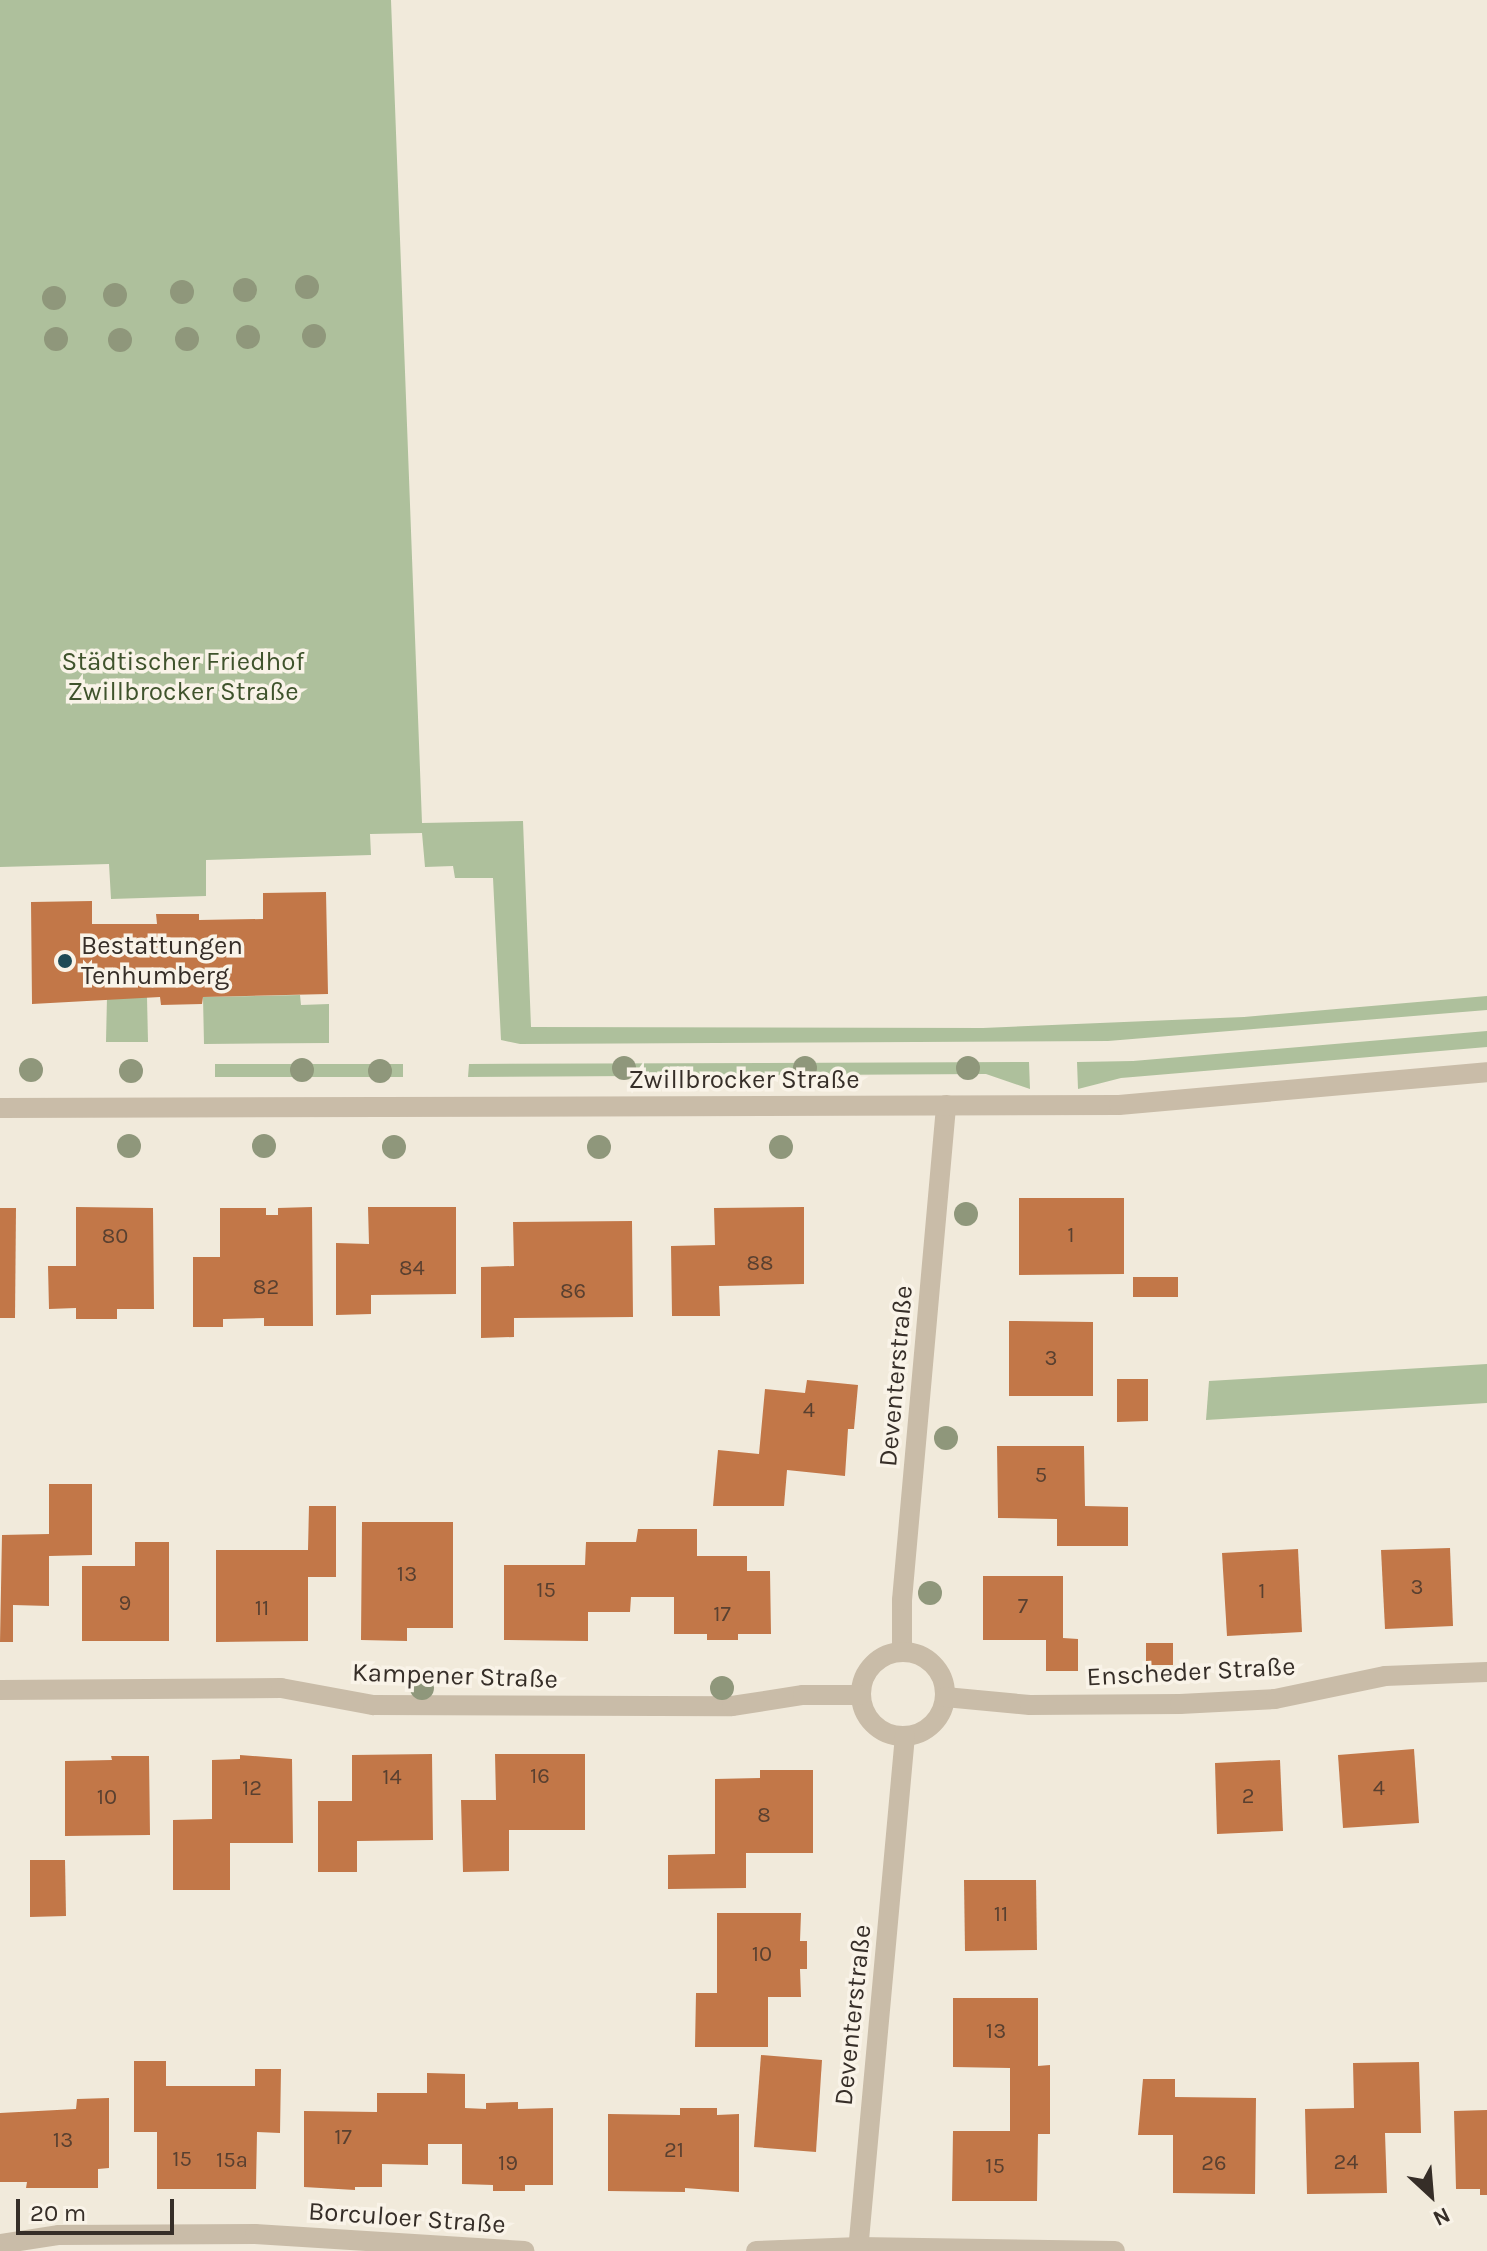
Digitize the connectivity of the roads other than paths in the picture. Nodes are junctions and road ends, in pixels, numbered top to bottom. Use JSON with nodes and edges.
{"nodes":[{"id":1,"x":1487,"y":1072,"type":"edge"},
{"id":2,"x":946,"y":1105,"type":"junction"},
{"id":3,"x":0,"y":1108,"type":"edge"},
{"id":4,"x":902,"y":1651,"type":"junction"},
{"id":5,"x":1487,"y":1672,"type":"edge"},
{"id":6,"x":0,"y":1690,"type":"edge"},
{"id":7,"x":860,"y":1695,"type":"junction"},
{"id":8,"x":945,"y":1697,"type":"junction"},
{"id":9,"x":905,"y":1736,"type":"junction"},
{"id":10,"x":0,"y":2244,"type":"edge"},
{"id":11,"x":858,"y":2249,"type":"edge"},
{"id":12,"x":524,"y":2251,"type":"edge"},
{"id":13,"x":756,"y":2251,"type":"edge"},
{"id":14,"x":1115,"y":2251,"type":"edge"}],
"edges":[{"from":1,"to":2,"type":"street","name":"Zwillbrocker Straße"},
{"from":2,"to":3,"type":"street","name":"Zwillbrocker Straße"},
{"from":2,"to":4,"type":"street","name":"Deventerstraße"},
{"from":4,"to":7,"type":"street"},
{"from":4,"to":8,"type":"street"},
{"from":5,"to":8,"type":"street","name":"Enscheder Straße"},
{"from":6,"to":7,"type":"street","name":"Kampener Straße"},
{"from":7,"to":9,"type":"street"},
{"from":8,"to":9,"type":"street"},
{"from":9,"to":11,"type":"street","name":"Deventerstraße"},
{"from":10,"to":12,"type":"street","name":"Borculoer Straße"},
{"from":11,"to":13,"type":"street"},
{"from":11,"to":14,"type":"street"}]}
